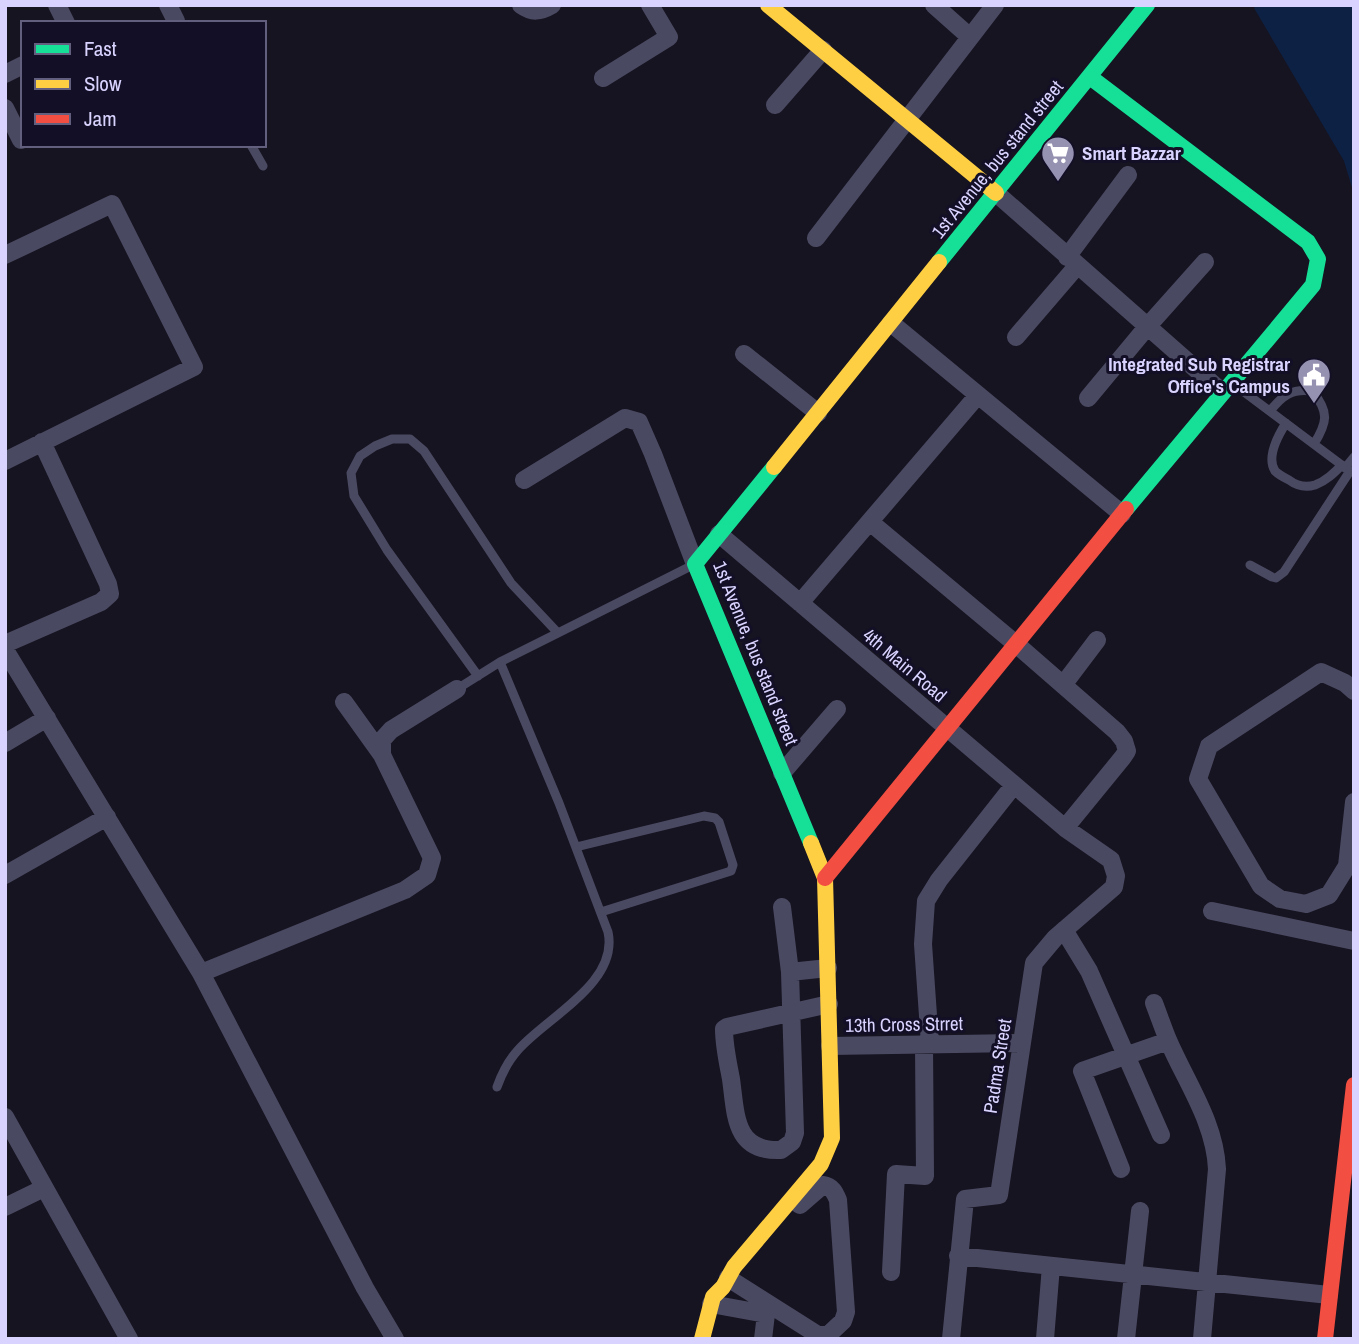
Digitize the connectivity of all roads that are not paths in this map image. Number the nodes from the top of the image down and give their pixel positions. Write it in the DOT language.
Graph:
graph roads {
  1 [pos="57,5"];
  2 [pos="521,5"];
  3 [pos="650,5"];
  4 [pos="768,5"];
  5 [pos="934,5"];
  6 [pos="995,5"];
  7 [pos="1147,5"];
  8 [pos="546,8"];
  9 [pos="65,21"];
  10 [pos="970,37"];
  11 [pos="823,50"];
  12 [pos="21,66"];
  13 [pos="5,74"];
  14 [pos="1090,77"];
  15 [pos="603,78"];
  16 [pos="775,105"];
  17 [pos="5,108"];
  18 [pos="906,119"];
  19 [pos="20,140"];
  20 [pos="251,147"];
  21 [pos="263,166"];
  22 [pos="1128,175"];
  23 [pos="996,193"];
  24 [pos="816,238"];
  25 [pos="5,255"];
  26 [pos="1072,261"];
  27 [pos="1205,262"];
  28 [pos="891,323"];
  29 [pos="1147,327"];
  30 [pos="1016,337"];
  31 [pos="744,354"];
  32 [pos="1226,387"];
  33 [pos="978,395"];
  34 [pos="1088,398"];
  35 [pos="1270,411"];
  36 [pos="818,413"];
  37 [pos="1286,424"];
  38 [pos="42,442"];
  39 [pos="1314,444"];
  40 [pos="1354,457"];
  41 [pos="5,461"];
  42 [pos="1347,469"];
  43 [pos="524,480"];
  44 [pos="1122,514"];
  45 [pos="870,522"];
  46 [pos="719,534"];
  47 [pos="695,564"];
  48 [pos="1250,565"];
  49 [pos="800,603"];
  50 [pos="558,633"];
  51 [pos="1097,640"];
  52 [pos="1016,644"];
  53 [pos="5,647"];
  54 [pos="500,662"];
  55 [pos="478,676"];
  56 [pos="1063,685"];
  57 [pos="457,689"];
  58 [pos="1354,691"];
  59 [pos="344,702"];
  60 [pos="836,709"];
  61 [pos="47,718"];
  62 [pos="947,728"];
  63 [pos="5,743"];
  64 [pos="382,755"];
  65 [pos="782,773"];
  66 [pos="1014,785"];
  67 [pos="1354,802"];
  68 [pos="107,817"];
  69 [pos="1065,828"];
  70 [pos="576,847"];
  71 [pos="1350,867"];
  72 [pos="5,875"];
  73 [pos="825,878"];
  74 [pos="782,907"];
  75 [pos="1212,911"];
  76 [pos="601,912"];
  77 [pos="1064,930"];
  78 [pos="1354,941"];
  79 [pos="828,968"];
  80 [pos="790,972"];
  81 [pos="201,973"];
  82 [pos="1154,1003"];
  83 [pos="829,1004"];
  84 [pos="793,1012"];
  85 [pos="1168,1041"];
  86 [pos="1021,1043"];
  87 [pos="927,1044"];
  88 [pos="830,1046"];
  89 [pos="1126,1055"];
  90 [pos="1354,1085"];
  91 [pos="497,1087"];
  92 [pos="1353,1093"];
  93 [pos="5,1117"];
  94 [pos="1161,1135"];
  95 [pos="1121,1169"];
  96 [pos="44,1188"];
  97 [pos="796,1202"];
  98 [pos="5,1207"];
  99 [pos="1140,1211"];
  100 [pos="958,1256"];
  101 [pos="1051,1266"];
  102 [pos="891,1272"];
  103 [pos="1132,1275"];
  104 [pos="734,1282"];
  105 [pos="1207,1283"];
  106 [pos="1329,1295"];
  107 [pos="714,1305"];
  108 [pos="129,1339"];
  109 [pos="395,1339"];
  110 [pos="702,1339"];
  111 [pos="712,1339"];
  112 [pos="763,1339"];
  113 [pos="951,1339"];
  114 [pos="1045,1339"];
  115 [pos="1126,1339"];
  116 [pos="1202,1339"];
  117 [pos="1325,1339"];
  1 -- 9 [label="street"];
  2 -- 8 [label="street"];
  3 -- 15 [label="street"];
  4 -- 11 [label="street"];
  5 -- 10 [label="street"];
  6 -- 10 [label="street"];
  7 -- 14 [label="street, 1st Avenue, bus stand street"];
  10 -- 18 [label="street"];
  11 -- 16 [label="street"];
  11 -- 18 [label="street"];
  12 -- 13 [label="street"];
  14 -- 23 [label="street, 1st Avenue, bus stand street"];
  14 -- 32 [label="street"];
  17 -- 19 [label="street"];
  18 -- 23 [label="street"];
  18 -- 24 [label="street"];
  20 -- 21 [label="lane"];
  22 -- 26 [label="street"];
  23 -- 26 [label="street"];
  23 -- 28 [label="street, 1st Avenue, bus stand street"];
  25 -- 38 [label="street"];
  26 -- 29 [label="street"];
  26 -- 30 [label="street"];
  27 -- 29 [label="street"];
  28 -- 33 [label="street"];
  28 -- 36 [label="street, 1st Avenue, bus stand street"];
  29 -- 32 [label="street"];
  29 -- 34 [label="street"];
  31 -- 36 [label="street"];
  32 -- 35 [label="lane"];
  32 -- 44 [label="street"];
  33 -- 44 [label="street"];
  33 -- 45 [label="street"];
  35 -- 37 [label="lane"];
  35 -- 39 [label="lane"];
  36 -- 46 [label="street, 1st Avenue, bus stand street"];
  37 -- 39 [label="lane"];
  37 -- 42 [label="lane"];
  38 -- 41 [label="street"];
  38 -- 53 [label="street"];
  39 -- 42 [label="lane"];
  40 -- 42 [label="lane"];
  42 -- 48 [label="lane"];
  43 -- 47 [label="street"];
  44 -- 52 [label="street"];
  45 -- 49 [label="street"];
  45 -- 52 [label="street"];
  46 -- 47 [label="street, 1st Avenue, bus stand street"];
  46 -- 49 [label="street, 4th Main Road"];
  47 -- 50 [label="lane"];
  47 -- 65 [label="street, 1st Avenue, bus stand street"];
  49 -- 62 [label="street, 4th Main Road"];
  50 -- 54 [label="lane"];
  50 -- 55 [label="lane"];
  51 -- 56 [label="street"];
  52 -- 56 [label="street"];
  52 -- 62 [label="street"];
  53 -- 61 [label="street"];
  54 -- 55 [label="lane"];
  54 -- 70 [label="lane"];
  55 -- 57 [label="lane"];
  56 -- 69 [label="street"];
  57 -- 64 [label="street"];
  58 -- 71 [label="street"];
  59 -- 64 [label="street"];
  60 -- 65 [label="street"];
  61 -- 63 [label="street"];
  61 -- 68 [label="street"];
  62 -- 66 [label="street, 4th Main Road"];
  62 -- 73 [label="street"];
  64 -- 81 [label="street"];
  65 -- 73 [label="street, 1st Avenue, bus stand street"];
  66 -- 69 [label="street, 4th Main Road"];
  66 -- 87 [label="street"];
  67 -- 71 [label="street"];
  68 -- 72 [label="street"];
  68 -- 81 [label="street"];
  69 -- 77 [label="street, Padma Street"];
  70 -- 76 [label="lane"];
  70 -- 76 [label="lane"];
  73 -- 79 [label="street, 1st Avenue, bus stand street"];
  74 -- 80 [label="street"];
  75 -- 78 [label="street"];
  76 -- 91 [label="lane"];
  77 -- 86 [label="street, Padma Street"];
  77 -- 89 [label="street"];
  79 -- 80 [label="street"];
  79 -- 83 [label="street, 1st Avenue, bus stand street"];
  80 -- 84 [label="street"];
  81 -- 109 [label="street"];
  82 -- 85 [label="street"];
  83 -- 84 [label="street"];
  83 -- 88 [label="street, 1st Avenue, bus stand street"];
  84 -- 84 [label="street"];
  85 -- 89 [label="street"];
  85 -- 105 [label="street"];
  86 -- 87 [label="street, 13th Cross Strret"];
  86 -- 100 [label="street, Padma Street"];
  87 -- 88 [label="street, 13th Cross Strret"];
  87 -- 102 [label="street"];
  88 -- 97 [label="street, 1st Avenue, bus stand street"];
  89 -- 94 [label="street"];
  89 -- 95 [label="street"];
  90 -- 92 [label="street"];
  92 -- 106 [label="street"];
  93 -- 96 [label="street"];
  96 -- 98 [label="street"];
  96 -- 108 [label="street"];
  97 -- 104 [label="street"];
  97 -- 104 [label="street"];
  99 -- 103 [label="street"];
  100 -- 101 [label="street"];
  100 -- 113 [label="street, Padma Street"];
  101 -- 103 [label="street"];
  101 -- 114 [label="street"];
  103 -- 105 [label="street"];
  103 -- 115 [label="street"];
  104 -- 107 [label="street"];
  105 -- 106 [label="street"];
  105 -- 116 [label="street"];
  106 -- 117 [label="street"];
  107 -- 110 [label="street"];
  107 -- 111 [label="street"];
  107 -- 112 [label="street"];
}
